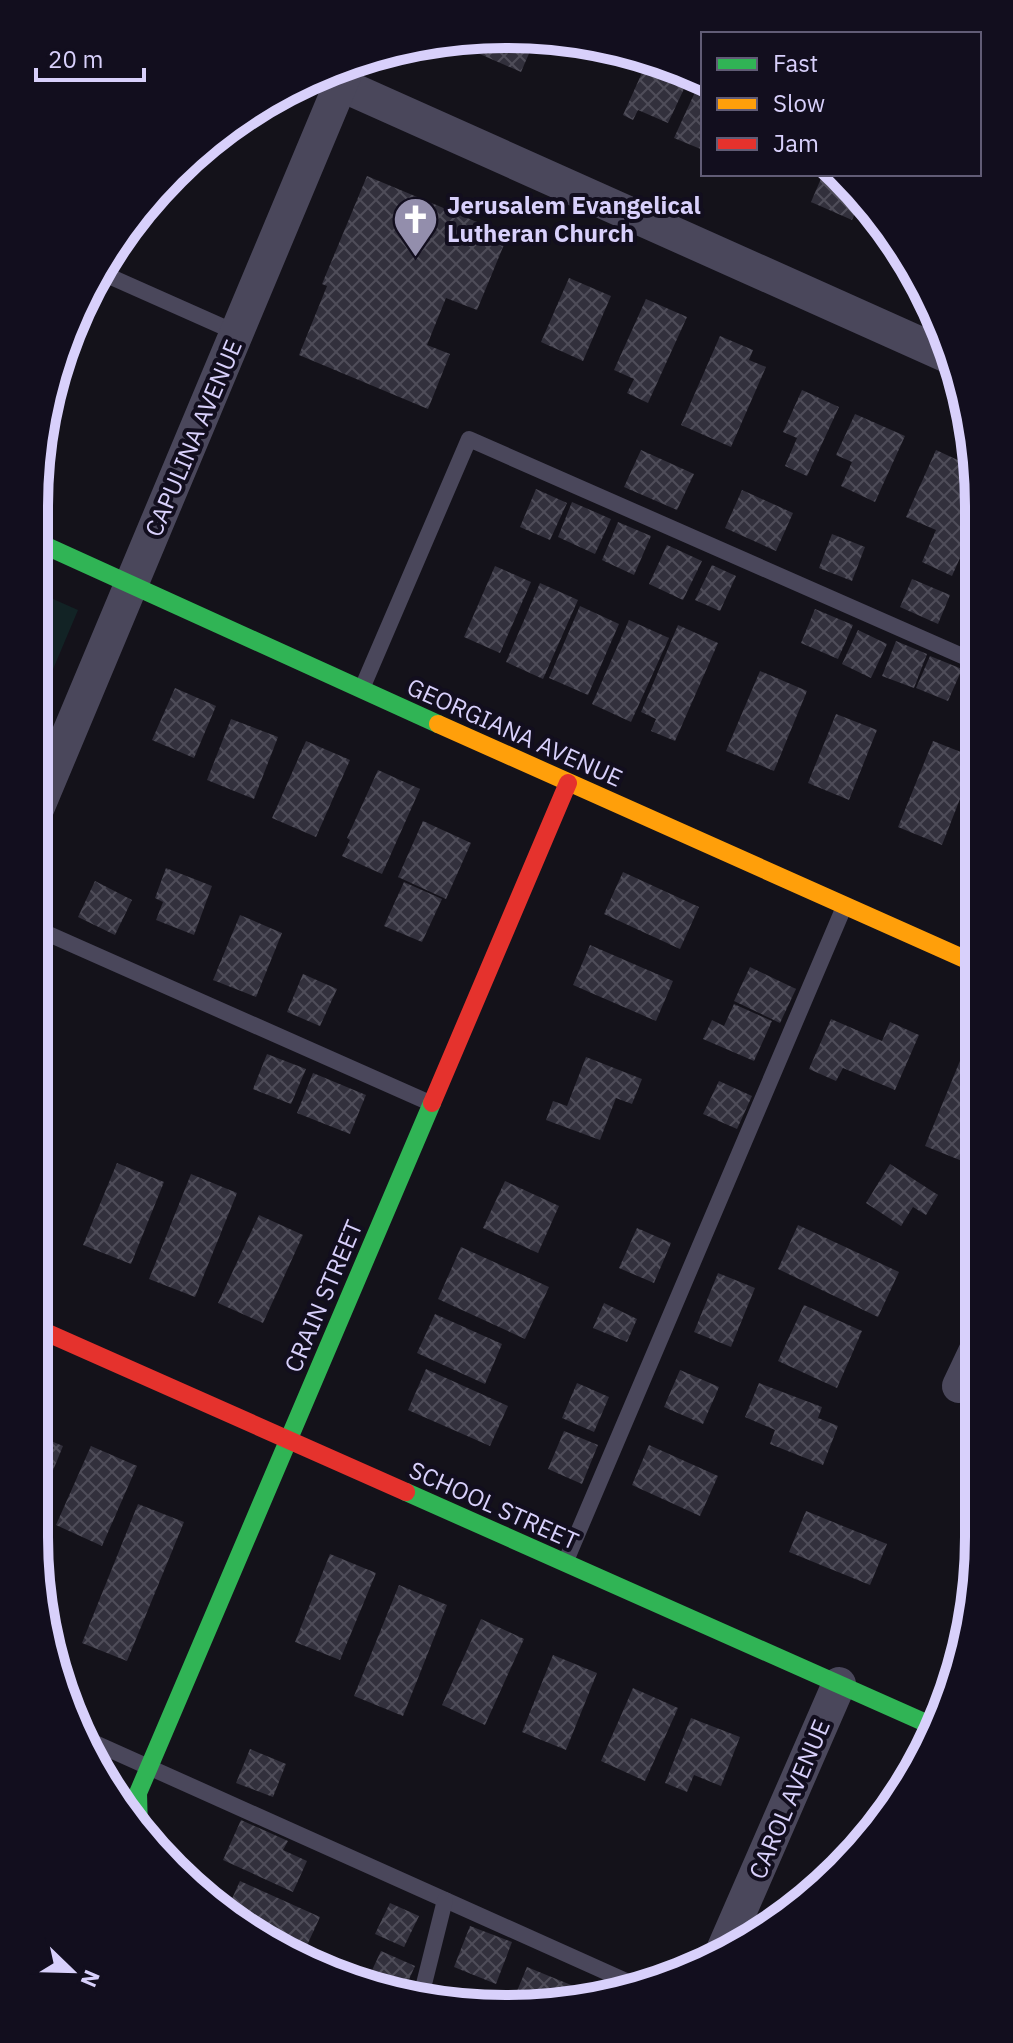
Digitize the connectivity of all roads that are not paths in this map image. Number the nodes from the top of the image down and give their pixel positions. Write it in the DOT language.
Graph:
graph roads {
  1 [pos="345,77"];
  2 [pos="335,81"];
  3 [pos="109,276"];
  4 [pos="237,333"];
  5 [pos="938,352"];
  6 [pos="48,547"];
  7 [pos="131,584"];
  8 [pos="965,657"];
  9 [pos="362,689"];
  10 [pos="48,783"];
  11 [pos="568,783"];
  12 [pos="845,905"];
  13 [pos="48,934"];
  14 [pos="965,959"];
  15 [pos="431,1104"];
  16 [pos="48,1333"];
  17 [pos="965,1373"];
  18 [pos="959,1386"];
  19 [pos="288,1440"];
  20 [pos="565,1563"];
  21 [pos="839,1684"];
  22 [pos="925,1723"];
  23 [pos="98,1744"];
  24 [pos="149,1767"];
  25 [pos="138,1810"];
  26 [pos="445,1900"];
  27 [pos="728,1938"];
  28 [pos="623,1980"];
  29 [pos="423,1987"];
  1 -- 5 [label="street"];
  2 -- 4 [label="street, CAPULINA AVENUE"];
  3 -- 4 [label="lane"];
  4 -- 7 [label="street, CAPULINA AVENUE"];
  6 -- 7 [label="street, GEORGIANA AVENUE"];
  7 -- 9 [label="street, GEORGIANA AVENUE"];
  7 -- 10 [label="street, CAPULINA AVENUE"];
  8 -- 9 [label="lane"];
  9 -- 11 [label="street, GEORGIANA AVENUE"];
  11 -- 12 [label="street, GEORGIANA AVENUE"];
  11 -- 15 [label="street, CRAIN STREET"];
  12 -- 14 [label="street, GEORGIANA AVENUE"];
  12 -- 20 [label="lane"];
  13 -- 15 [label="lane"];
  15 -- 19 [label="street, CRAIN STREET"];
  16 -- 19 [label="street, SCHOOL STREET"];
  17 -- 18 [label="street"];
  19 -- 20 [label="street, SCHOOL STREET"];
  19 -- 24 [label="street, CRAIN STREET"];
  20 -- 21 [label="street, SCHOOL STREET"];
  21 -- 22 [label="street, SCHOOL STREET"];
  21 -- 27 [label="street, CAROL AVENUE"];
  23 -- 24 [label="lane"];
  24 -- 25 [label="street, CRAIN STREET"];
  24 -- 26 [label="lane"];
  26 -- 28 [label="lane"];
  26 -- 29 [label="lane"];
}
